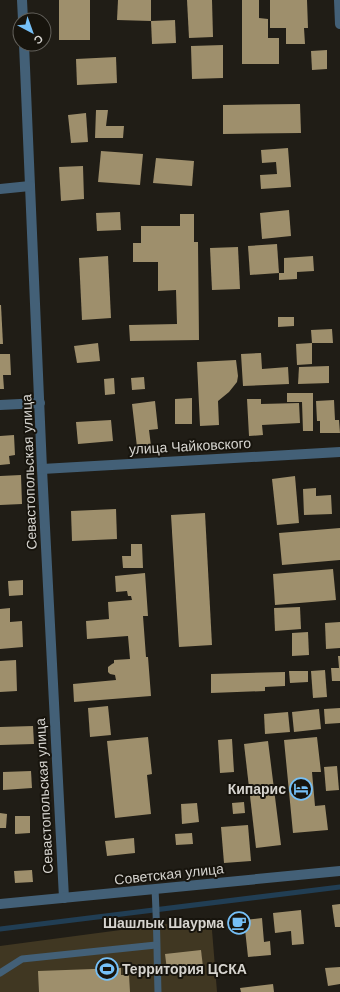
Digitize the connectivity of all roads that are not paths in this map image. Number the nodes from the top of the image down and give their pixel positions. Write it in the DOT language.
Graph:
graph roads {
  1 [pos="22,0"];
  2 [pos="339,0"];
  3 [pos="23,12"];
  4 [pos="340,24"];
  5 [pos="24,52"];
  6 [pos="30,186"];
  7 [pos="0,189"];
  8 [pos="40,403"];
  9 [pos="0,405"];
  10 [pos="340,452"];
  11 [pos="42,469"];
  12 [pos="340,871"];
  13 [pos="155,889"];
  14 [pos="64,898"];
  15 [pos="0,904"];
  16 [pos="156,945"];
  17 [pos="0,973"];
  18 [pos="158,992"];
  1 -- 3 [label="street"];
  2 -- 4 [label="street"];
  5 -- 6 [label="street, Севастопольская улица"];
  6 -- 7 [label="street"];
  6 -- 8 [label="street, Севастопольская улица"];
  8 -- 9 [label="street"];
  8 -- 11 [label="street, Севастопольская улица"];
  10 -- 11 [label="street, улица Чайковского"];
  11 -- 14 [label="street, Севастопольская улица"];
  12 -- 13 [label="street, Советская улица"];
  13 -- 14 [label="street, Советская улица"];
  13 -- 16 [label="lane"];
  14 -- 15 [label="street, Советская улица"];
  16 -- 17 [label="lane"];
  16 -- 18 [label="lane"];
}
